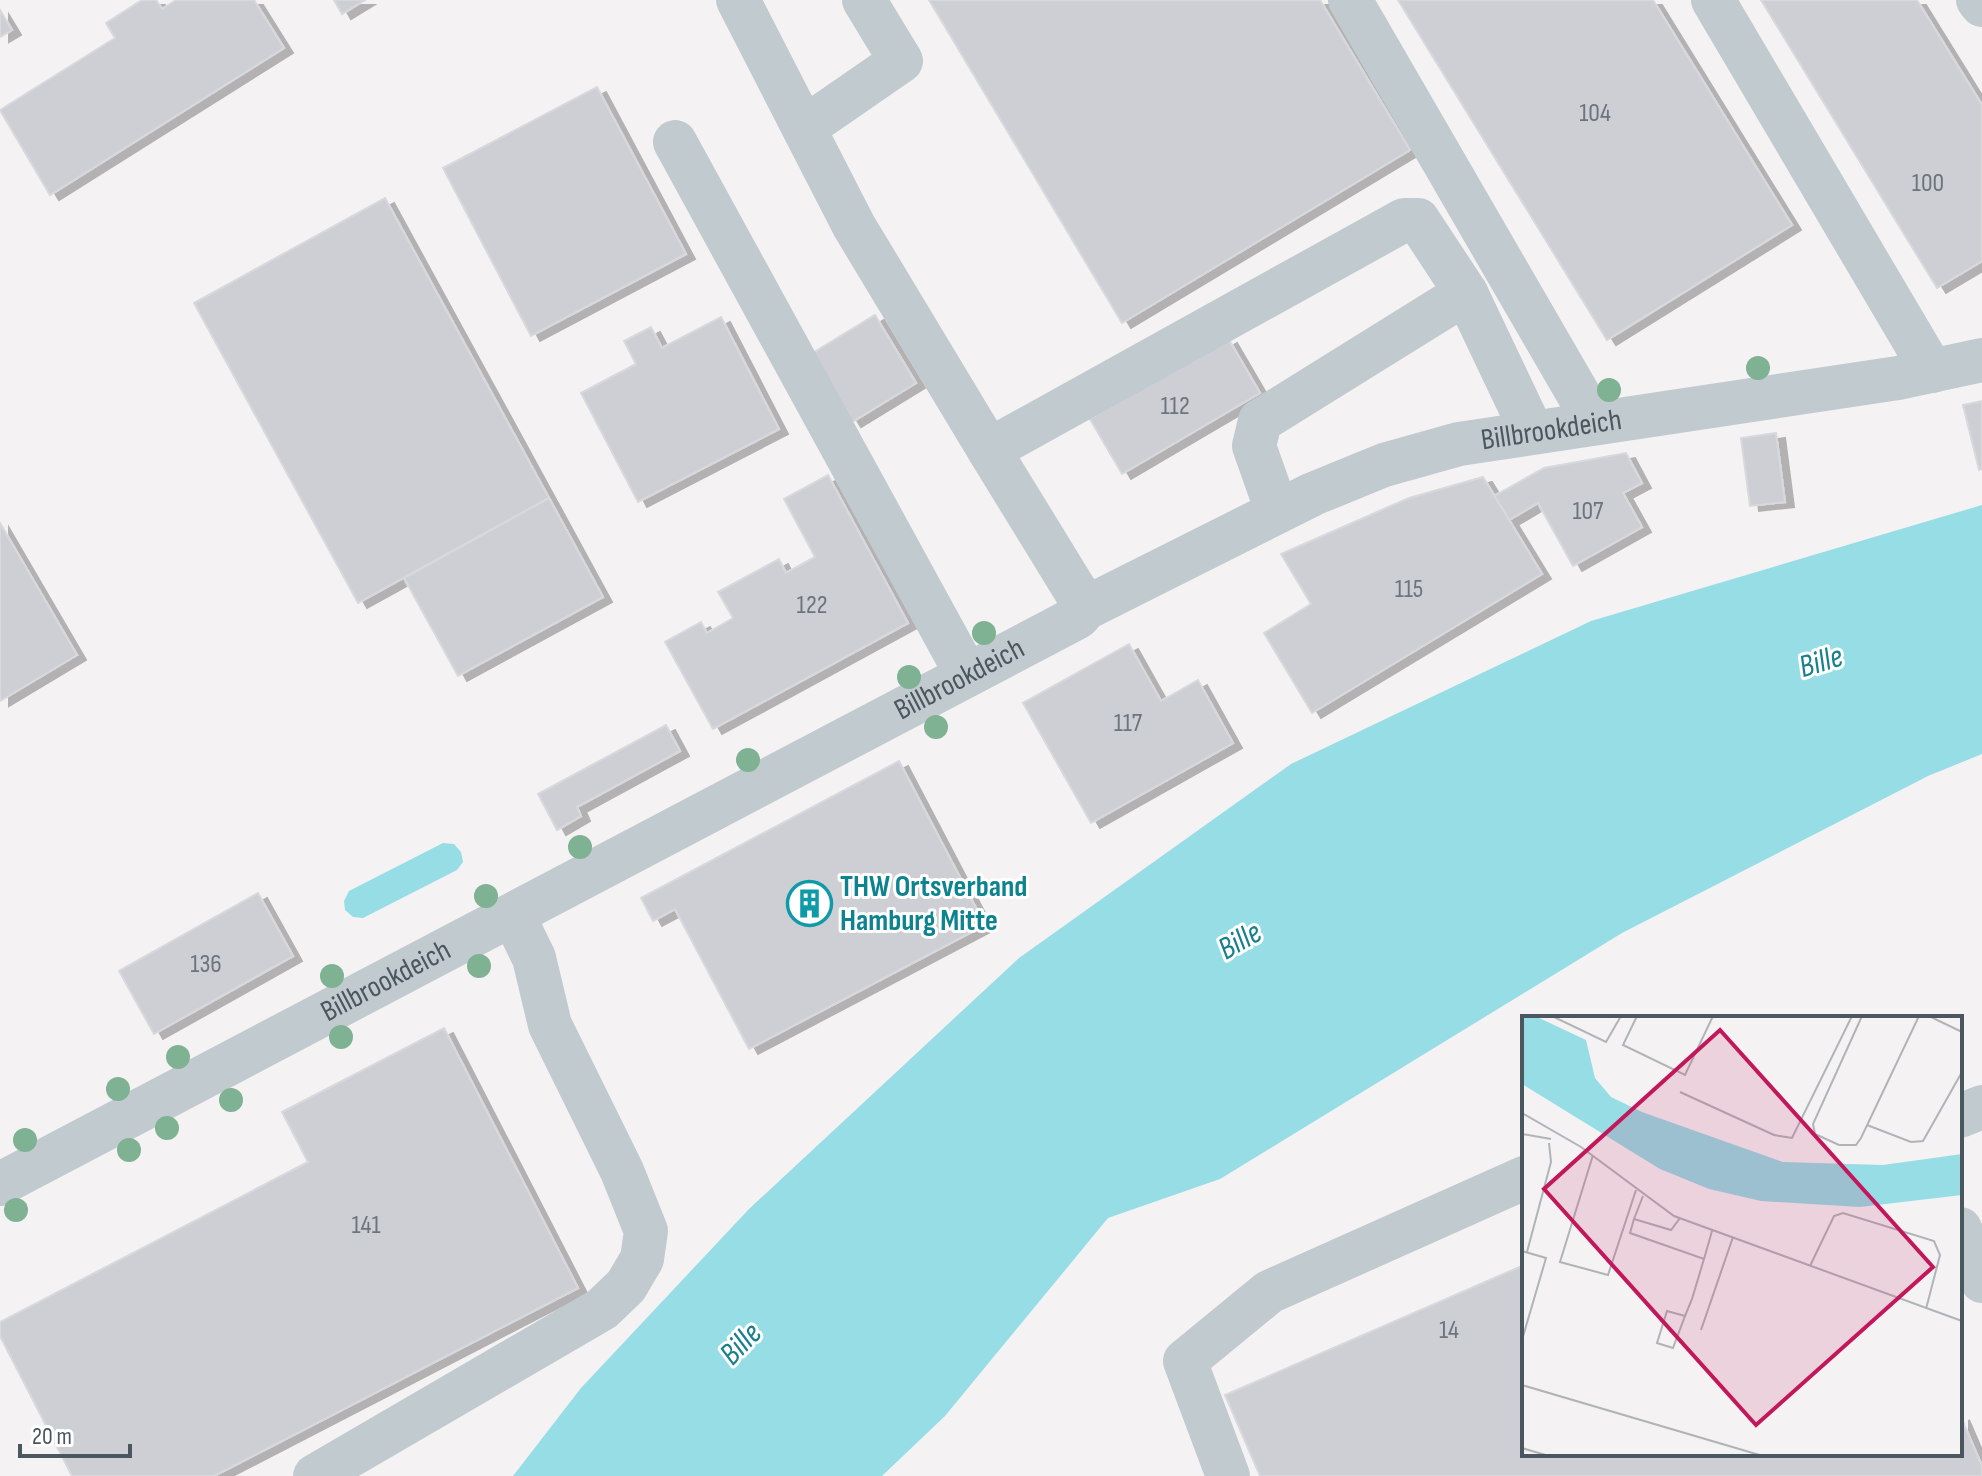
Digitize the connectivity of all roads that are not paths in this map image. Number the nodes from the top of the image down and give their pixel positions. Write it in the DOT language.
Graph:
graph roads {
  1 [pos="738,0"];
  2 [pos="864,0"];
  3 [pos="1350,0"];
  4 [pos="1713,0"];
  5 [pos="1978,0"];
  6 [pos="1982,5"];
  7 [pos="804,128"];
  8 [pos="675,142"];
  9 [pos="1466,293"];
  10 [pos="1982,360"];
  11 [pos="1932,371"];
  12 [pos="1595,423"];
  13 [pos="1532,432"];
  14 [pos="989,450"];
  15 [pos="1277,511"];
  16 [pos="1086,608"];
  17 [pos="967,675"];
  18 [pos="513,915"];
  19 [pos="1982,1107"];
  20 [pos="1962,1115"];
  21 [pos="1522,1179"];
  22 [pos="0,1184"];
  23 [pos="1962,1234"];
  24 [pos="1982,1281"];
  25 [pos="315,1476"];
  26 [pos="1228,1476"];
  1 -- 7 [label="street"];
  2 -- 7 [label="street"];
  3 -- 12 [label="street"];
  4 -- 11 [label="street"];
  5 -- 6 [label="street"];
  7 -- 14 [label="street"];
  8 -- 17 [label="street"];
  9 -- 13 [label="street"];
  9 -- 14 [label="street"];
  9 -- 15 [label="street"];
  10 -- 11 [label="street, Billbrookdeich"];
  11 -- 12 [label="street, Billbrookdeich"];
  12 -- 13 [label="street, Billbrookdeich"];
  13 -- 15 [label="street, Billbrookdeich"];
  14 -- 16 [label="street"];
  15 -- 16 [label="street, Billbrookdeich"];
  16 -- 17 [label="street, Billbrookdeich"];
  17 -- 18 [label="street, Billbrookdeich"];
  18 -- 22 [label="street, Billbrookdeich"];
  18 -- 25 [label="street"];
  19 -- 20 [label="street"];
  21 -- 26 [label="street"];
  23 -- 24 [label="street"];
}
